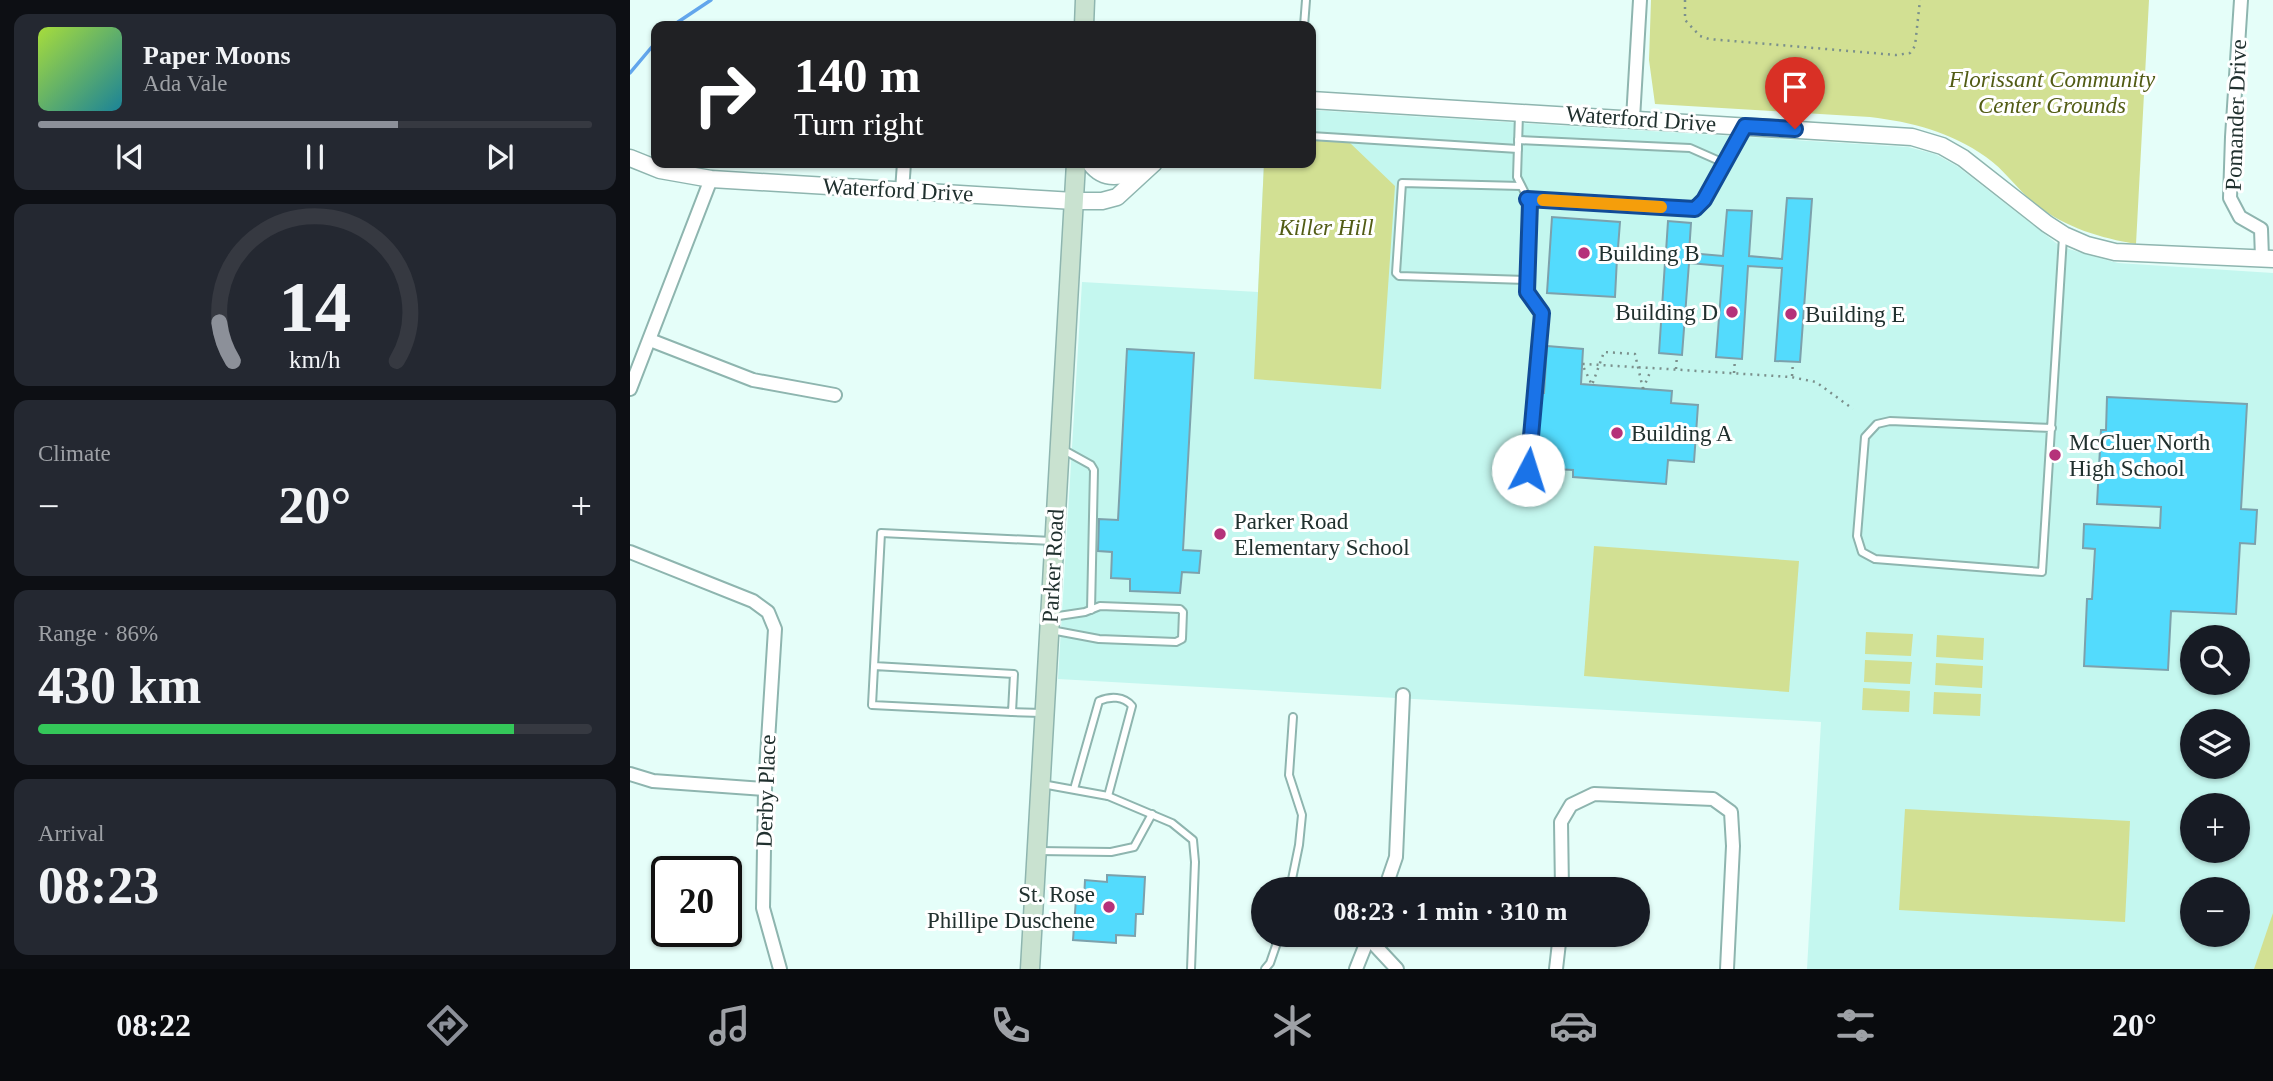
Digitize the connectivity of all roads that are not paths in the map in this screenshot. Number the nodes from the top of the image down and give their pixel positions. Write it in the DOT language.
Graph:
graph roads {
  1 [pos="1085,0"];
  2 [pos="1306,0"];
  3 [pos="1640,0"];
  4 [pos="2241,0"];
  5 [pos="1084,21"];
  6 [pos="1304,21"];
  7 [pos="1316,100"];
  8 [pos="1519,112"];
  9 [pos="1633,119"];
  10 [pos="1745,126"];
  11 [pos="1316,136"];
  12 [pos="1518,140"];
  13 [pos="1518,149"];
  14 [pos="630,158"];
  15 [pos="1724,163"];
  16 [pos="651,166"];
  17 [pos="655,168"];
  18 [pos="904,168"];
  19 [pos="1076,168"];
  20 [pos="1095,168"];
  21 [pos="1143,168"];
  22 [pos="1149,168"];
  23 [pos="711,179"];
  24 [pos="1521,186"];
  25 [pos="902,191"];
  26 [pos="1527,199"];
  27 [pos="1074,201"];
  28 [pos="2267,226"];
  29 [pos="2064,235"];
  30 [pos="2268,258"];
  31 [pos="1527,280"];
  32 [pos="650,340"];
  33 [pos="630,390"];
  34 [pos="835,396"];
  35 [pos="2052,428"];
  36 [pos="1060,447"];
  37 [pos="1528,470"];
  38 [pos="1054,541"];
  39 [pos="630,552"];
  40 [pos="1091,610"];
  41 [pos="1049,624"];
  42 [pos="874,666"];
  43 [pos="1403,695"];
  44 [pos="1012,712"];
  45 [pos="1044,714"];
  46 [pos="1293,717"];
  47 [pos="630,774"];
  48 [pos="1040,784"];
  49 [pos="765,789"];
  50 [pos="1074,789"];
  51 [pos="1108,796"];
  52 [pos="1152,814"];
  53 [pos="1036,851"];
  54 [pos="1292,877"];
  55 [pos="1389,877"];
  56 [pos="1562,877"];
  57 [pos="1276,947"];
  58 [pos="1366,947"];
  59 [pos="1378,947"];
  60 [pos="1559,947"];
  61 [pos="780,969"];
  62 [pos="1030,969"];
  63 [pos="1191,969"];
  64 [pos="1265,969"];
  65 [pos="1356,969"];
  66 [pos="1396,969"];
  67 [pos="1556,969"];
  68 [pos="1727,969"];
  1 -- 5 [label="main road"];
  2 -- 6 [label="lane"];
  3 -- 9 [label="street"];
  4 -- 28 [label="street, Pomander Drive"];
  7 -- 8 [label="street, Waterford Drive"];
  8 -- 9 [label="street, Waterford Drive"];
  8 -- 12 [label="lane"];
  9 -- 10 [label="street, Waterford Drive"];
  10 -- 15 [label="lane"];
  10 -- 29 [label="street, Waterford Drive"];
  11 -- 13 [label="lane"];
  12 -- 13 [label="lane"];
  12 -- 15 [label="lane"];
  13 -- 24 [label="lane"];
  14 -- 16 [label="street, Waterford Drive"];
  15 -- 26 [label="lane"];
  17 -- 23 [label="street, Waterford Drive"];
  18 -- 25 [label="street"];
  19 -- 27 [label="main road, Parker Road"];
  20 -- 21 [label="street"];
  22 -- 27 [label="street, Waterford Drive"];
  23 -- 25 [label="street, Waterford Drive"];
  23 -- 32 [label="street"];
  24 -- 26 [label="lane"];
  24 -- 31 [label="lane"];
  25 -- 27 [label="street, Waterford Drive"];
  26 -- 31 [label="lane"];
  27 -- 36 [label="main road, Parker Road"];
  28 -- 30 [label="street, Pomander Drive"];
  29 -- 30 [label="street, Waterford Drive"];
  29 -- 35 [label="lane"];
  31 -- 37 [label="lane"];
  32 -- 33 [label="street"];
  32 -- 34 [label="street"];
  35 -- 35 [label="lane"];
  36 -- 38 [label="main road, Parker Road"];
  36 -- 40 [label="lane"];
  38 -- 41 [label="main road, Parker Road"];
  38 -- 42 [label="lane"];
  39 -- 49 [label="street, Derby Place"];
  40 -- 41 [label="lane"];
  40 -- 41 [label="lane"];
  41 -- 45 [label="main road, Parker Road"];
  42 -- 44 [label="lane"];
  42 -- 44 [label="lane"];
  43 -- 55 [label="street"];
  44 -- 45 [label="lane"];
  45 -- 48 [label="main road, Parker Road"];
  46 -- 54 [label="lane"];
  47 -- 49 [label="street"];
  48 -- 50 [label="lane"];
  48 -- 53 [label="main road, Parker Road"];
  49 -- 61 [label="street, Derby Place"];
  50 -- 51 [label="lane"];
  50 -- 51 [label="lane"];
  51 -- 52 [label="lane"];
  52 -- 53 [label="lane"];
  52 -- 63 [label="lane"];
  53 -- 62 [label="main road, Parker Road"];
  56 -- 68 [label="street"];
  57 -- 64 [label="lane"];
  58 -- 65 [label="street"];
  59 -- 66 [label="street"];
  60 -- 67 [label="street"];
}
